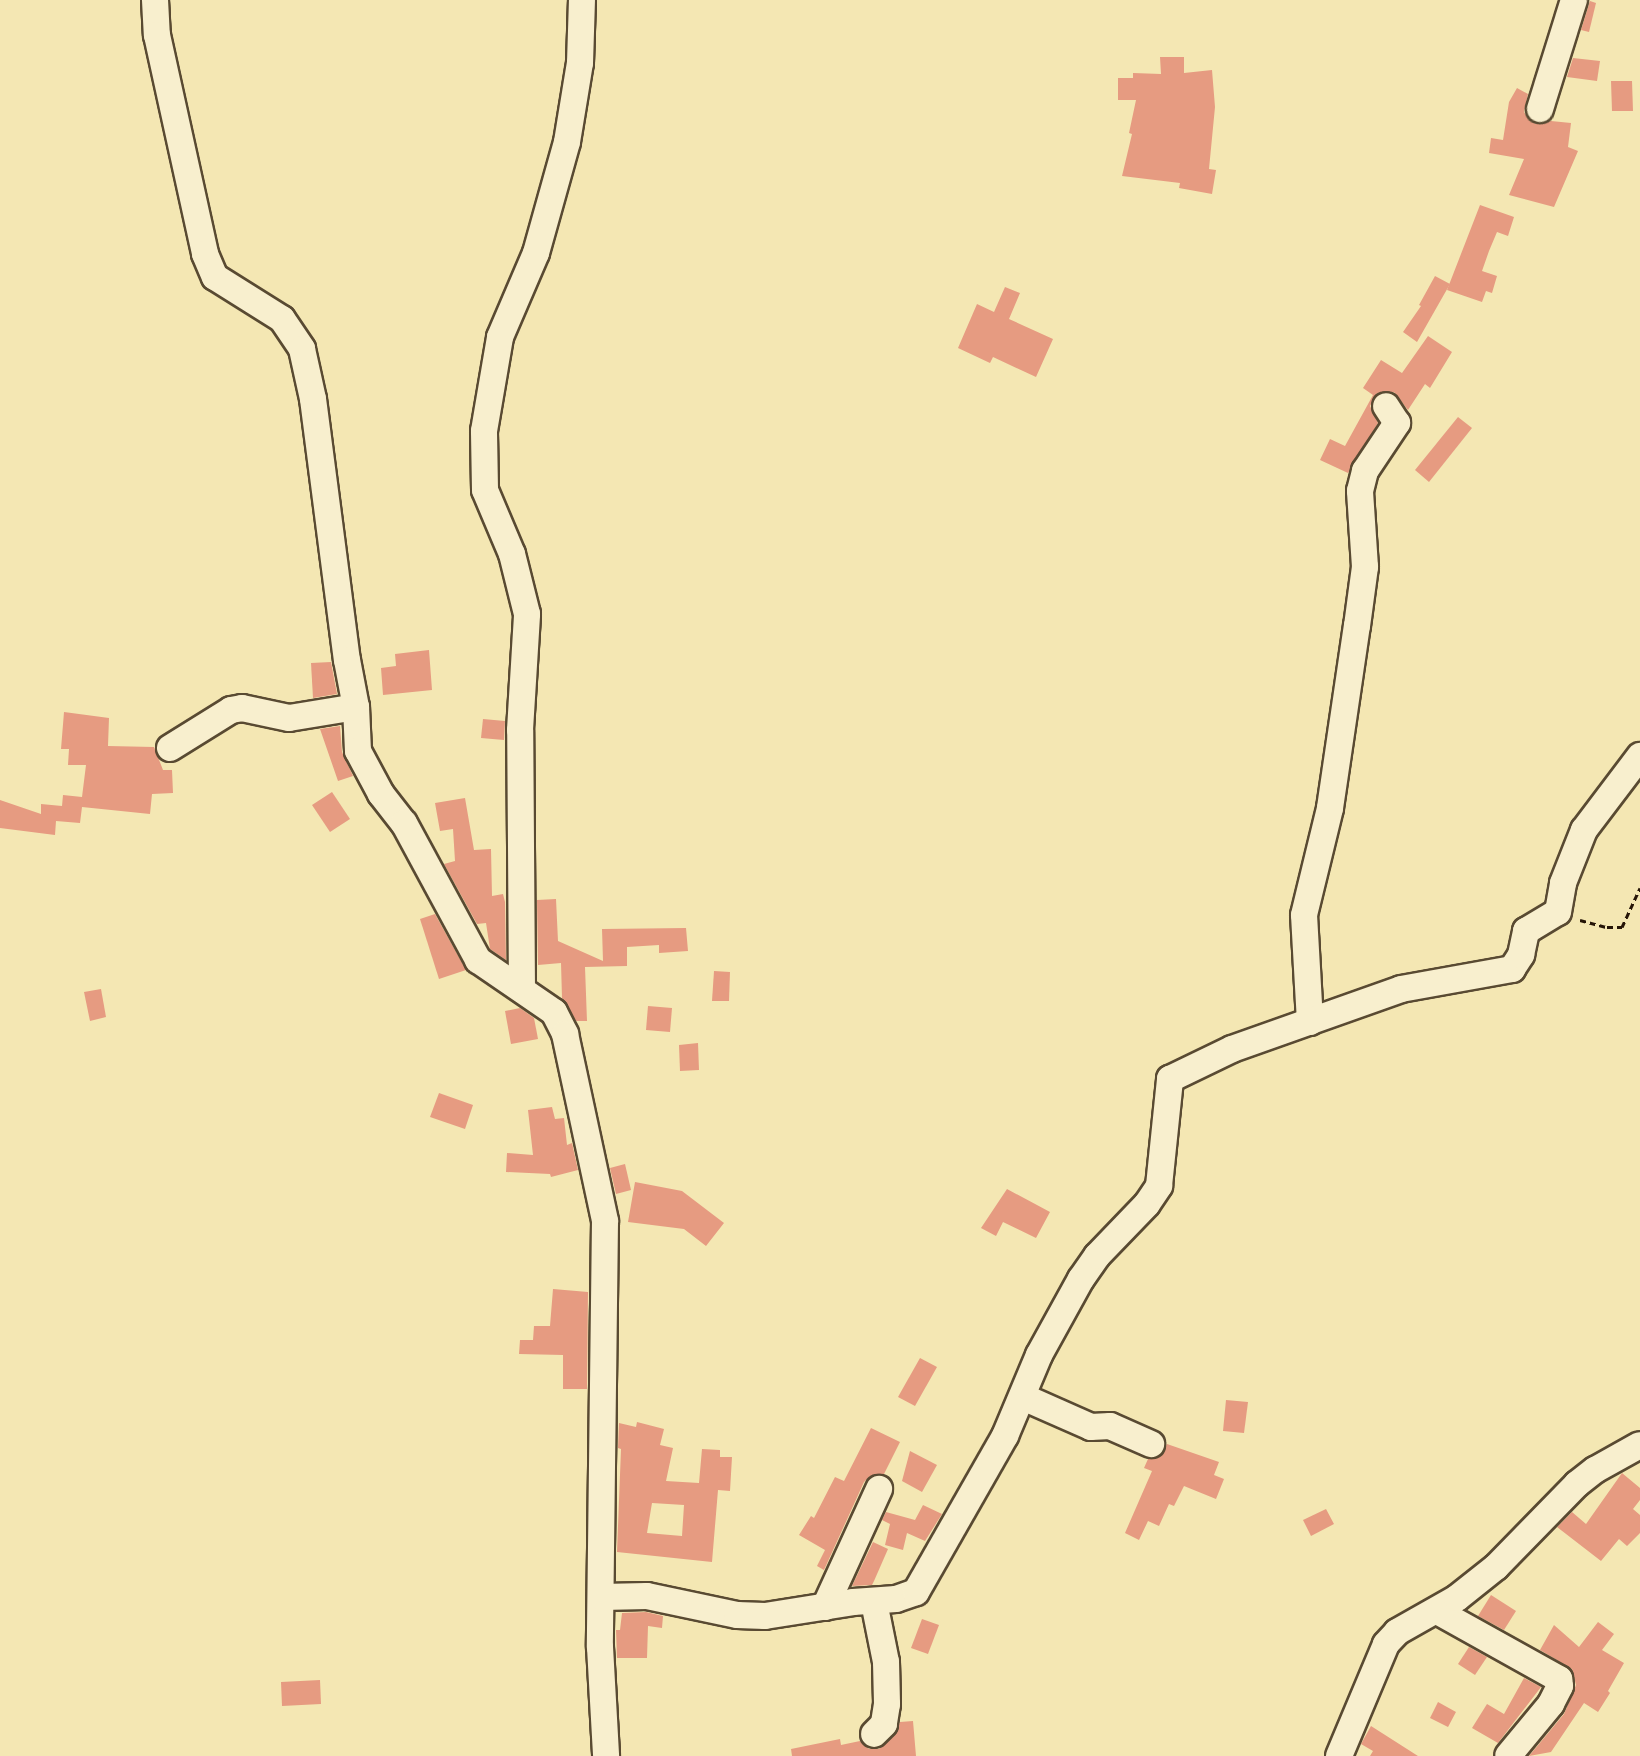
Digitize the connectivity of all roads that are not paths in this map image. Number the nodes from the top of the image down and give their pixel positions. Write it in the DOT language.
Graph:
graph roads {
  1 [pos="155,0"];
  2 [pos="582,0"];
  3 [pos="1574,0"];
  4 [pos="1540,109"];
  5 [pos="1386,406"];
  6 [pos="356,707"];
  7 [pos="170,748"];
  8 [pos="1640,756"];
  9 [pos="522,989"];
  10 [pos="1310,1022"];
  11 [pos="1023,1397"];
  12 [pos="1151,1444"];
  13 [pos="1640,1445"];
  14 [pos="879,1489"];
  15 [pos="602,1597"];
  16 [pos="874,1602"];
  17 [pos="825,1607"];
  18 [pos="1437,1611"];
  19 [pos="874,1734"];
  20 [pos="606,1756"];
  21 [pos="1339,1756"];
  22 [pos="1508,1756"];
  1 -- 6 [label="street"];
  2 -- 9 [label="street"];
  3 -- 4 [label="street"];
  5 -- 10 [label="street"];
  6 -- 7 [label="street"];
  6 -- 9 [label="street"];
  8 -- 10 [label="street"];
  9 -- 15 [label="street"];
  10 -- 11 [label="street"];
  11 -- 12 [label="street"];
  11 -- 16 [label="street"];
  13 -- 18 [label="street"];
  14 -- 17 [label="street"];
  15 -- 17 [label="street"];
  15 -- 20 [label="street"];
  16 -- 17 [label="street"];
  16 -- 19 [label="street"];
  18 -- 21 [label="street"];
  18 -- 22 [label="street"];
}
